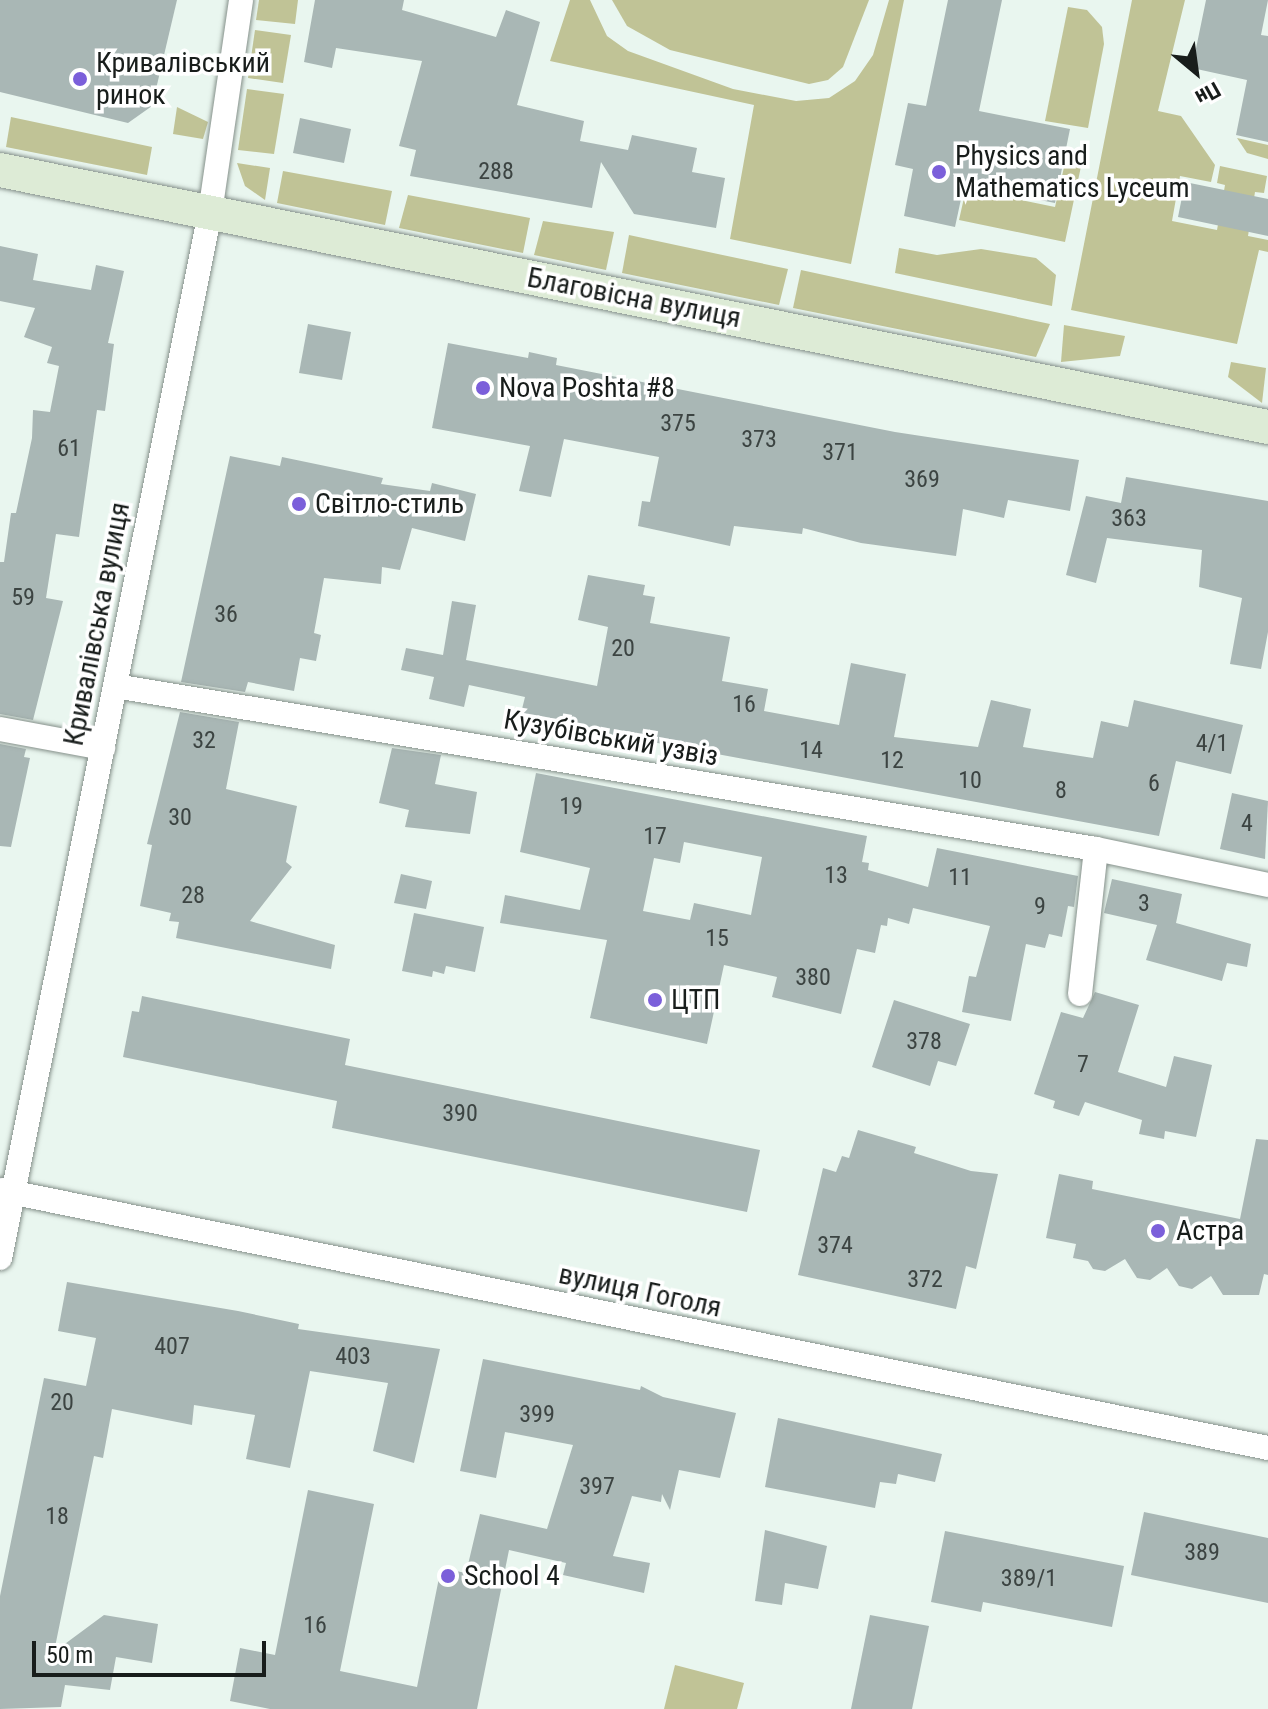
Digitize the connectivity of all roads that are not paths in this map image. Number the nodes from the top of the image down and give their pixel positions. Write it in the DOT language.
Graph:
graph roads {
  1 [pos="241,0"];
  2 [pos="0,170"];
  3 [pos="210,213"];
  4 [pos="1268,427"];
  5 [pos="115,686"];
  6 [pos="0,729"];
  7 [pos="103,748"];
  8 [pos="1096,849"];
  9 [pos="1268,885"];
  10 [pos="1080,994"];
  11 [pos="7,1191"];
  12 [pos="0,1258"];
  13 [pos="1268,1448"];
  1 -- 3 [label="street, Кривалівська вулиця"];
  2 -- 3 [label="main road, Благовісна вулиця"];
  3 -- 4 [label="main road, Благовісна вулиця"];
  3 -- 5 [label="street, Кривалівська вулиця"];
  5 -- 7 [label="street, Кривалівська вулиця"];
  5 -- 8 [label="street, Кузубівський узвіз"];
  6 -- 7 [label="street"];
  7 -- 11 [label="street, Кривалівська вулиця"];
  8 -- 9 [label="street, Кузубівський узвіз"];
  8 -- 10 [label="street"];
  11 -- 12 [label="street, Кривалівська вулиця"];
  11 -- 13 [label="street, вулиця Гоголя"];
}
